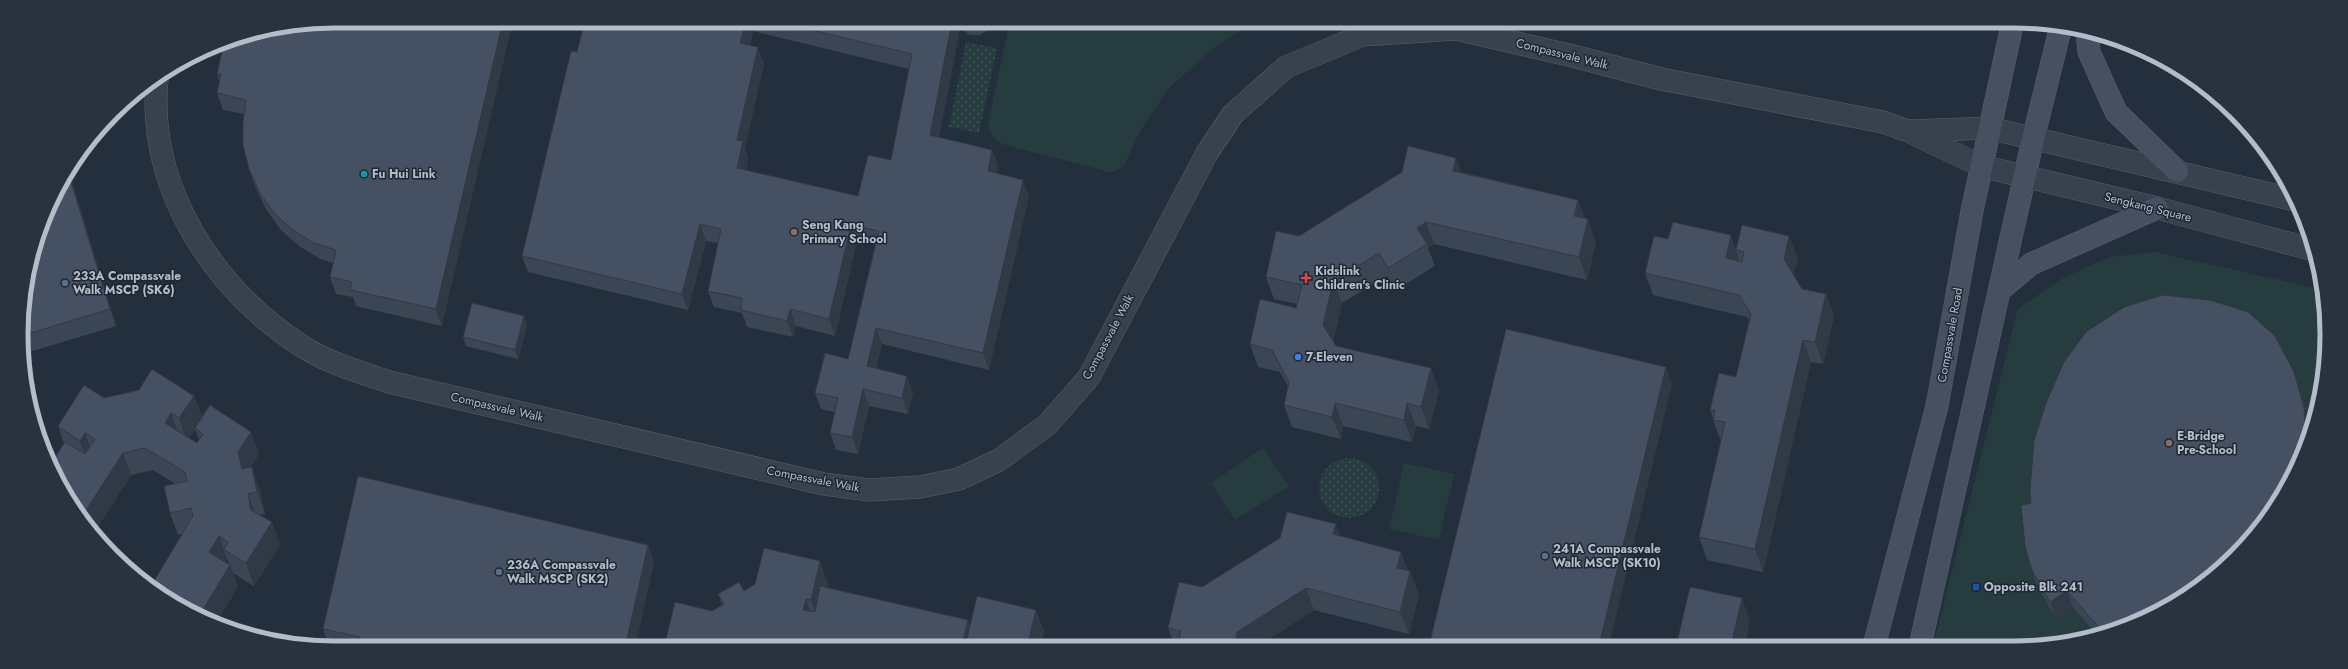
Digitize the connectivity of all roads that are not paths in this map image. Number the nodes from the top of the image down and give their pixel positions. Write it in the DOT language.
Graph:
graph roads {
  1 [pos="2011,28"];
  2 [pos="2059,32"];
  3 [pos="2088,37"];
  4 [pos="157,85"];
  5 [pos="1989,128"];
  6 [pos="1908,131"];
  7 [pos="2033,139"];
  8 [pos="1981,166"];
  9 [pos="2177,171"];
  10 [pos="2026,177"];
  11 [pos="2288,198"];
  12 [pos="2157,208"];
  13 [pos="2308,248"];
  14 [pos="2000,290"];
  15 [pos="1875,641"];
  16 [pos="1921,641"];
  1 -- 5 [label="street, Compassvale Road"];
  2 -- 7 [label="street"];
  3 -- 9 [label="street"];
  4 -- 6 [label="street, Compassvale Walk"];
  5 -- 6 [label="street, Compassvale Walk"];
  5 -- 7 [label="street"];
  5 -- 8 [label="street, Compassvale Road"];
  6 -- 8 [label="street, Compassvale Walk"];
  7 -- 9 [label="street"];
  7 -- 10 [label="street"];
  8 -- 10 [label="street, Sengkang Square"];
  8 -- 15 [label="street, Compassvale Road"];
  9 -- 11 [label="street"];
  10 -- 12 [label="street, Sengkang Square"];
  10 -- 14 [label="street"];
  12 -- 13 [label="street, Sengkang Square"];
  12 -- 14 [label="street"];
  14 -- 16 [label="street"];
}
